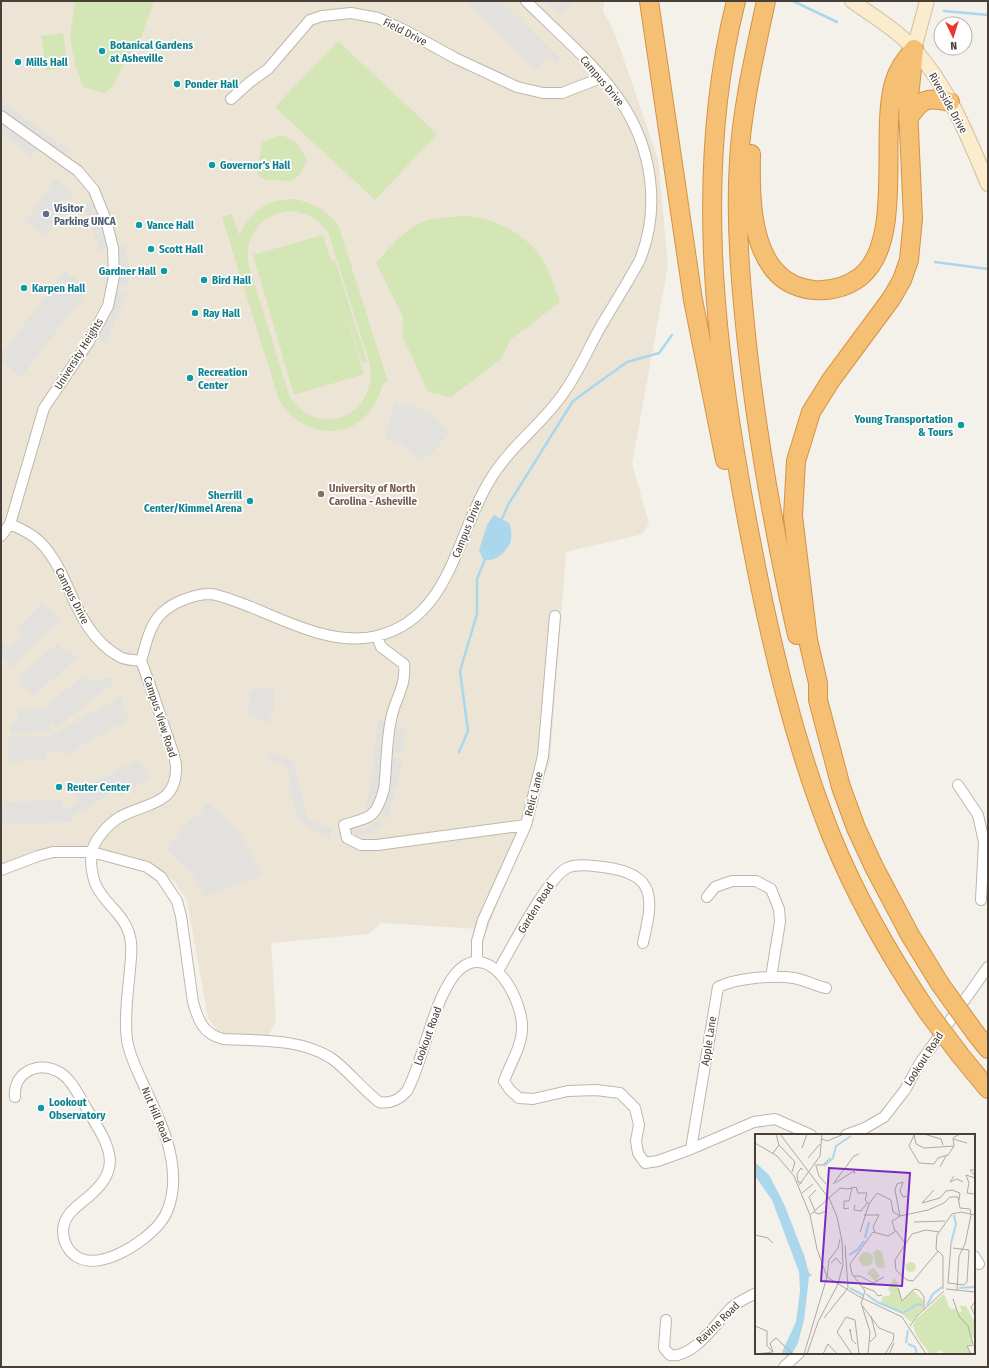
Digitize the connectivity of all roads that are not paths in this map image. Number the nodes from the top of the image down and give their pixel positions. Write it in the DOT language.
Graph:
graph roads {
  1 [pos="526,1"];
  2 [pos="649,1"];
  3 [pos="736,1"];
  4 [pos="766,1"];
  5 [pos="852,1"];
  6 [pos="927,1"];
  7 [pos="914,49"];
  8 [pos="601,78"];
  9 [pos="751,81"];
  10 [pos="231,100"];
  11 [pos="950,102"];
  12 [pos="1,116"];
  13 [pos="908,119"];
  14 [pos="988,184"];
  15 [pos="10,524"];
  16 [pos="1,536"];
  17 [pos="555,616"];
  18 [pos="377,636"];
  19 [pos="774,651"];
  20 [pos="141,661"];
  21 [pos="818,700"];
  22 [pos="958,785"];
  23 [pos="526,825"];
  24 [pos="986,841"];
  25 [pos="92,852"];
  26 [pos="1,870"];
  27 [pos="707,897"];
  28 [pos="981,900"];
  29 [pos="643,943"];
  30 [pos="477,961"];
  31 [pos="988,966"];
  32 [pos="498,971"];
  33 [pos="771,977"];
  34 [pos="826,988"];
  35 [pos="988,1049"];
  36 [pos="988,1089"];
  37 [pos="15,1096"];
  38 [pos="809,1134"];
  39 [pos="849,1134"];
  40 [pos="691,1149"];
  41 [pos="755,1294"];
  42 [pos="666,1320"];
  43 [pos="798,1354"];
  44 [pos="784,1367"];
  1 -- 8 [label="street, Campus Drive"];
  2 -- 19 [label="highway"];
  3 -- 19 [label="highway"];
  4 -- 9 [label="highway"];
  5 -- 7 [label="main road, Riverside Drive"];
  6 -- 7 [label="main road"];
  7 -- 9 [label="highway"];
  7 -- 11 [label="main road, Riverside Drive"];
  7 -- 13 [label="highway"];
  8 -- 10 [label="street, Field Drive"];
  8 -- 18 [label="street, Campus Drive"];
  9 -- 21 [label="highway"];
  11 -- 13 [label="highway"];
  11 -- 14 [label="main road, Riverside Drive"];
  12 -- 15 [label="street, University Heights"];
  13 -- 21 [label="highway"];
  15 -- 16 [label="street, University Heights"];
  15 -- 20 [label="street, Campus Drive"];
  17 -- 23 [label="street, Relic Lane"];
  18 -- 20 [label="street, Campus Drive"];
  18 -- 23 [label="street"];
  19 -- 36 [label="highway, bridge"];
  20 -- 25 [label="street, Campus View Road"];
  21 -- 35 [label="highway, bridge"];
  22 -- 24 [label="street"];
  23 -- 30 [label="street, Relic Lane"];
  24 -- 28 [label="street"];
  25 -- 26 [label="street, Lookout Road"];
  25 -- 30 [label="street, Lookout Road"];
  25 -- 37 [label="street, Nut Hill Road"];
  27 -- 33 [label="street"];
  29 -- 32 [label="street, Garden Road"];
  30 -- 32 [label="street"];
  31 -- 39 [label="street, Lookout Road"];
  32 -- 40 [label="street"];
  33 -- 34 [label="street"];
  33 -- 40 [label="street, Apple Lane"];
  38 -- 40 [label="street"];
  41 -- 42 [label="street, Ravine Road"];
  43 -- 44 [label="street"];
}
